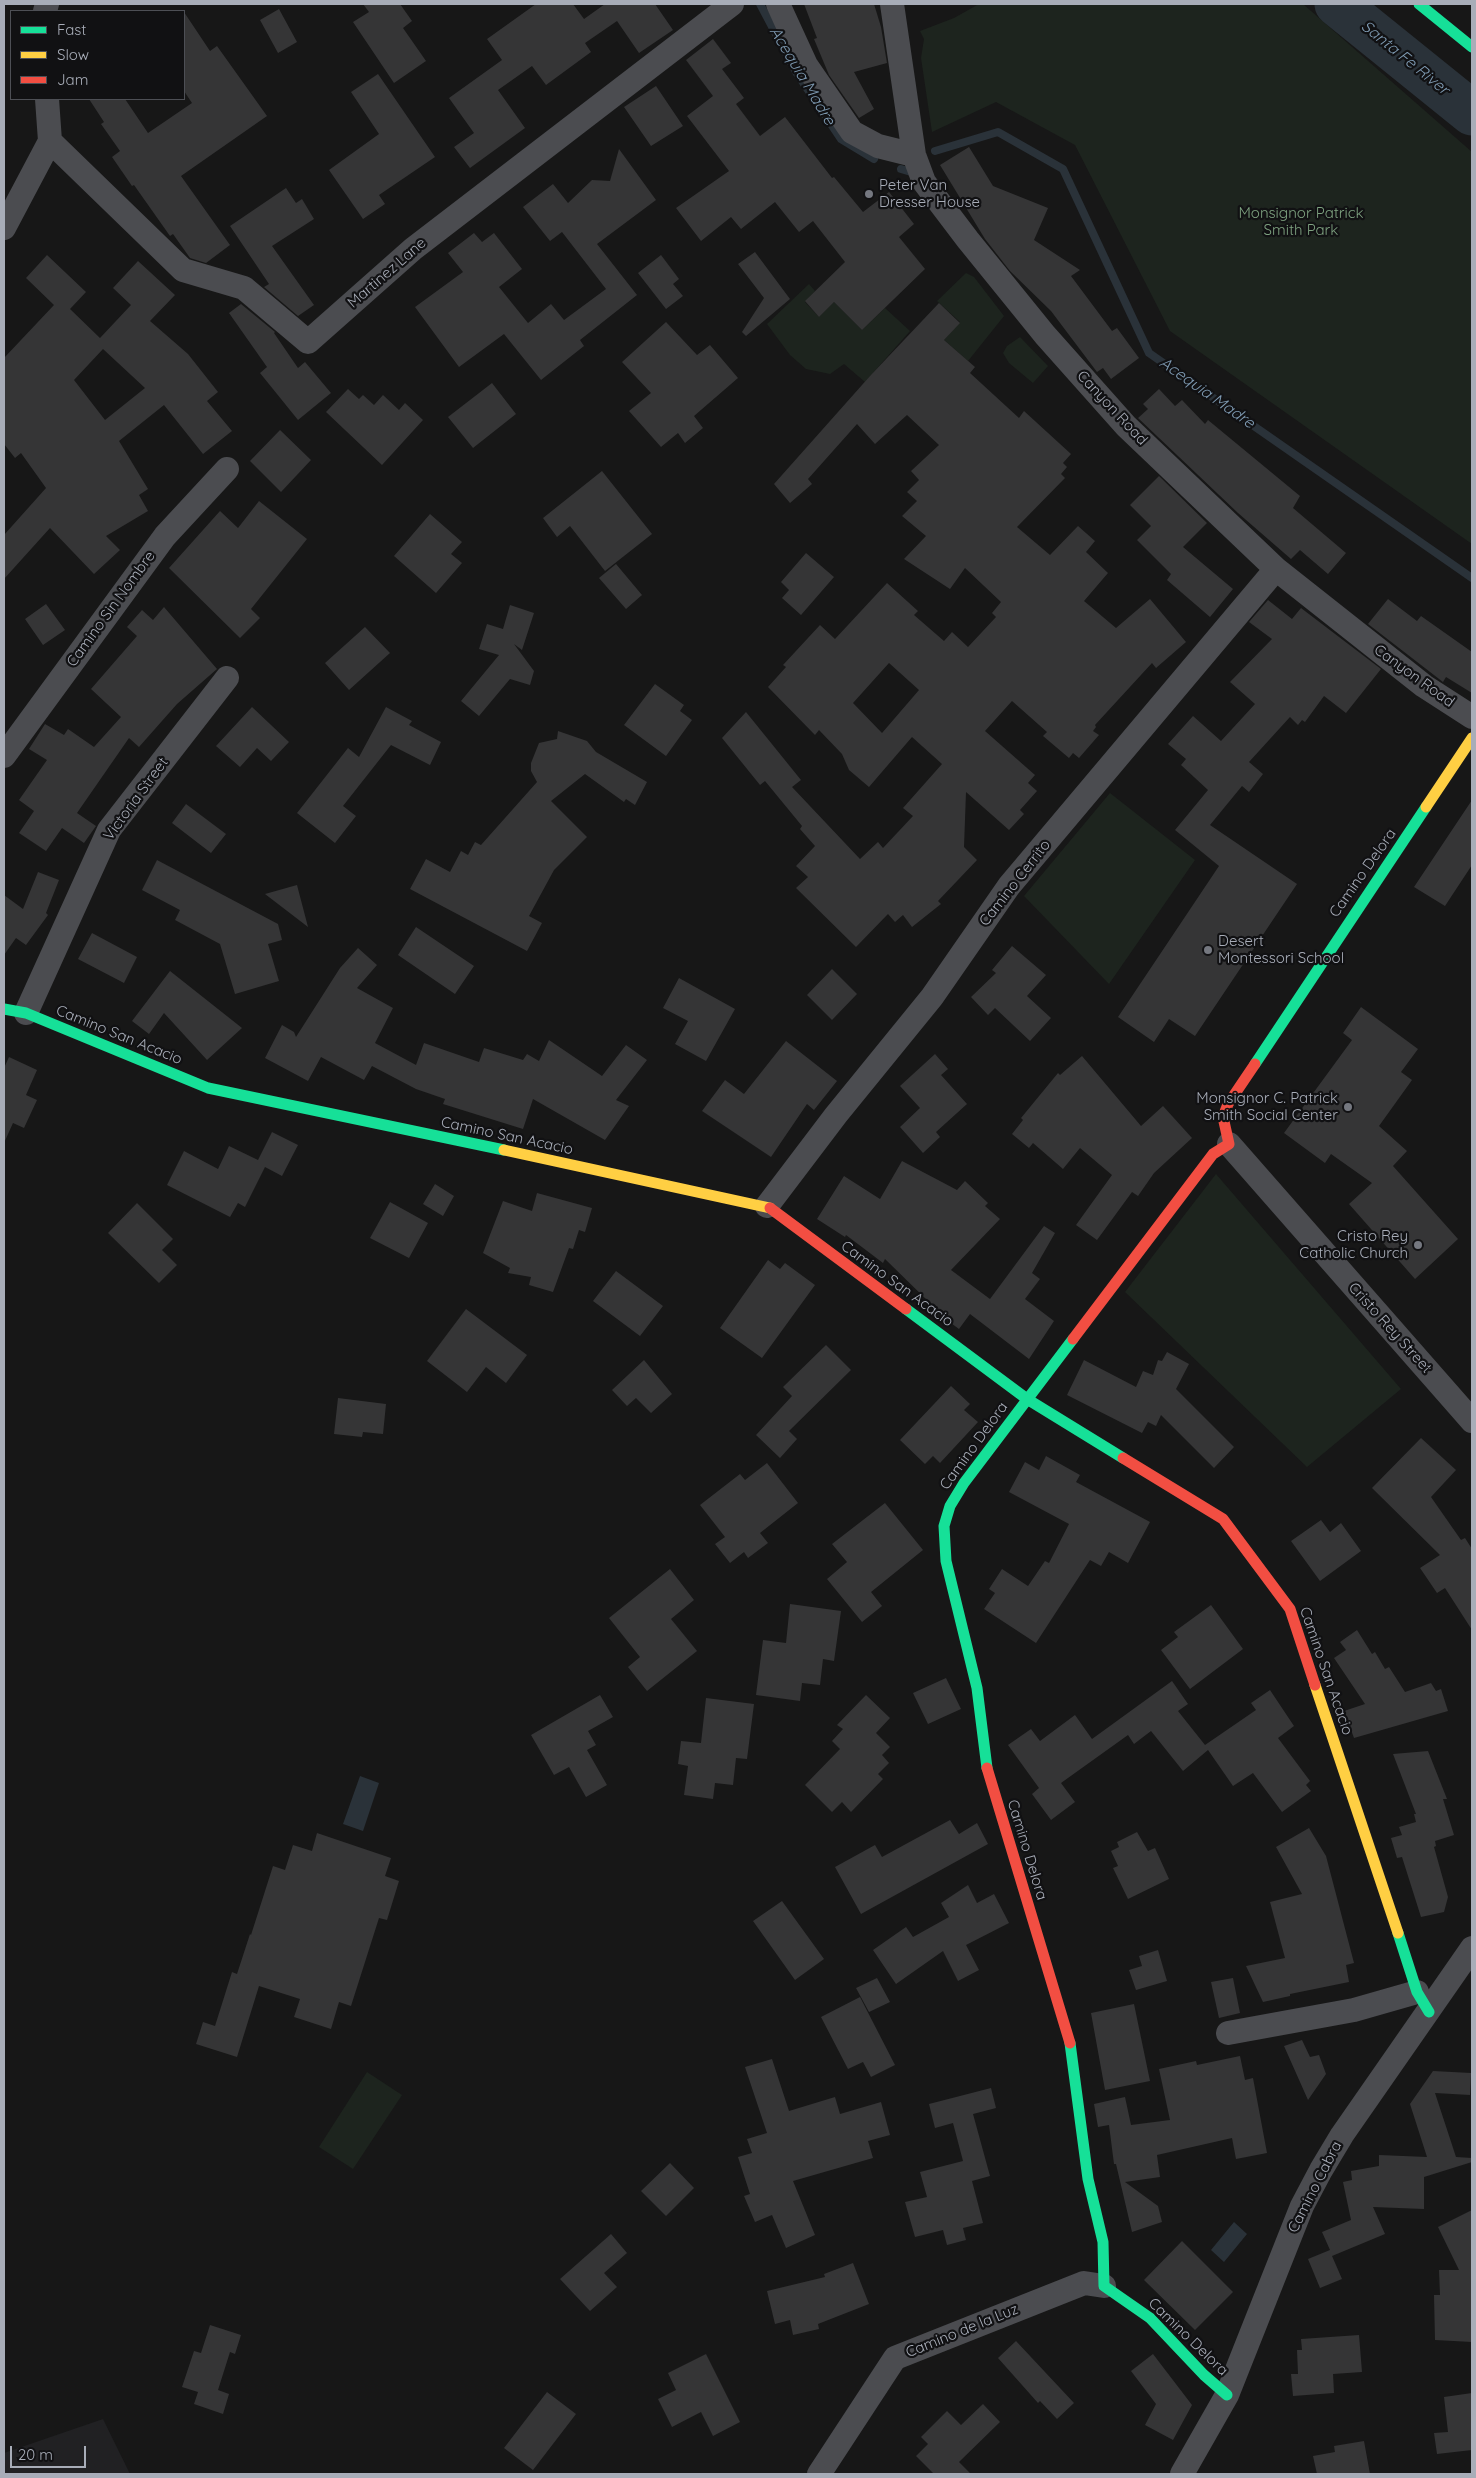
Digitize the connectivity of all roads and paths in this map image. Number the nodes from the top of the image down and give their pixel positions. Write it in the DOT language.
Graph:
graph roads {
  1 [pos="732,4"];
  2 [pos="778,4"];
  3 [pos="892,4"];
  4 [pos="1419,4"];
  5 [pos="1472,47"];
  6 [pos="47,100"];
  7 [pos="50,141"];
  8 [pos="914,155"];
  9 [pos="4,228"];
  10 [pos="227,469"];
  11 [pos="1276,570"];
  12 [pos="228,678"];
  13 [pos="1472,717"];
  14 [pos="1472,738"];
  15 [pos="4,756"];
  16 [pos="15,1011"];
  17 [pos="1229,1144"];
  18 [pos="767,1206"];
  19 [pos="1027,1399"];
  20 [pos="1472,1421"];
  21 [pos="1472,1948"];
  22 [pos="1417,1992"];
  23 [pos="1428,2012"];
  24 [pos="1228,2033"];
  25 [pos="1104,2286"];
  26 [pos="1227,2395"];
  27 [pos="819,2474"];
  28 [pos="1182,2474"];
  1 -- 7 [label="street, Martinez Lane"];
  2 -- 8 [label="street"];
  3 -- 8 [label="street, Canyon Road"];
  4 -- 5 [label="street"];
  6 -- 7 [label="street"];
  7 -- 9 [label="street"];
  8 -- 11 [label="street, Canyon Road"];
  10 -- 15 [label="street, Camino Sin Nombre"];
  11 -- 13 [label="street, Canyon Road"];
  11 -- 18 [label="street, Camino Cerrito"];
  12 -- 16 [label="street, Victoria Street"];
  14 -- 17 [label="street, Camino Delora"];
  16 -- 18 [label="street, Camino San Acacio"];
  17 -- 19 [label="street, Camino Delora"];
  17 -- 20 [label="street, Cristo Rey Street"];
  18 -- 19 [label="street, Camino San Acacio"];
  19 -- 22 [label="street, Camino San Acacio"];
  19 -- 25 [label="street, Camino Delora"];
  21 -- 23 [label="street, Camino Cabra"];
  22 -- 23 [label="street, Camino San Acacio"];
  22 -- 24 [label="street"];
  23 -- 26 [label="street, Camino Cabra"];
  25 -- 26 [label="street, Camino Delora"];
  25 -- 27 [label="street, Camino de la Luz"];
  26 -- 28 [label="street, Camino Cabra"];
}
